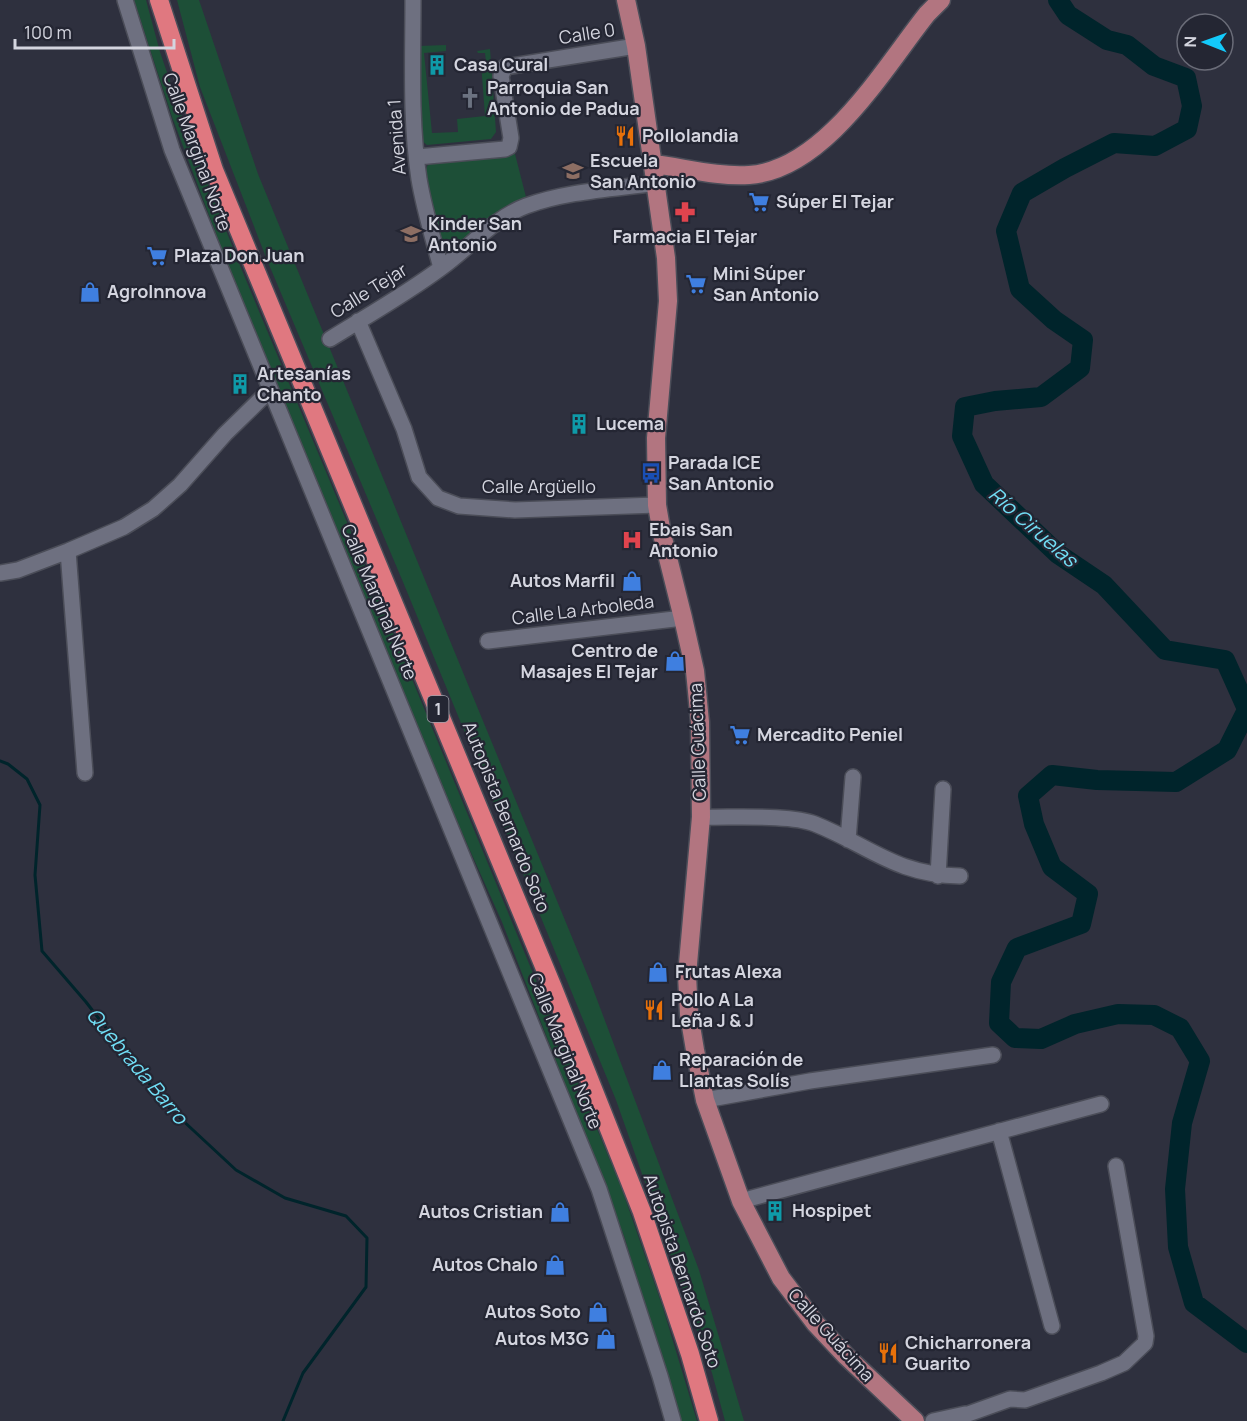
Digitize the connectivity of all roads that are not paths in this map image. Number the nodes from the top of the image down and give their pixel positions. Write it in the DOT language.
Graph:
graph roads {
  1 [pos="125,0"];
  2 [pos="159,0"];
  3 [pos="414,0"];
  4 [pos="626,0"];
  5 [pos="941,0"];
  6 [pos="636,46"];
  7 [pos="417,157"];
  8 [pos="654,164"];
  9 [pos="657,183"];
  10 [pos="441,268"];
  11 [pos="358,321"];
  12 [pos="330,339"];
  13 [pos="270,390"];
  14 [pos="657,505"];
  15 [pos="68,551"];
  16 [pos="0,573"];
  17 [pos="683,618"];
  18 [pos="488,641"];
  19 [pos="85,773"];
  20 [pos="853,777"];
  21 [pos="943,789"];
  22 [pos="701,817"];
  23 [pos="848,840"];
  24 [pos="938,876"];
  25 [pos="960,876"];
  26 [pos="993,1055"];
  27 [pos="705,1100"];
  28 [pos="1101,1104"];
  29 [pos="999,1131"];
  30 [pos="1116,1166"];
  31 [pos="741,1201"];
  32 [pos="1052,1326"];
  33 [pos="962,1417"];
  34 [pos="673,1421"];
  35 [pos="709,1421"];
  36 [pos="915,1421"];
  37 [pos="933,1421"];
  1 -- 13 [label="street, Calle Marginal Norte"];
  2 -- 35 [label="highway, Autopista Bernardo Soto / 1"];
  3 -- 7 [label="street, Avenida 1"];
  4 -- 6 [label="main road, Calle Guácima"];
  5 -- 8 [label="main road"];
  6 -- 7 [label="street, Calle 0"];
  6 -- 8 [label="main road, Calle Guácima"];
  7 -- 10 [label="street, Avenida 1"];
  8 -- 9 [label="main road, Calle Guácima"];
  9 -- 10 [label="street, Calle Tejar"];
  9 -- 14 [label="main road, Calle Guácima"];
  10 -- 11 [label="street, Calle Tejar"];
  11 -- 12 [label="street, Calle Tejar"];
  11 -- 14 [label="street, Calle Argüello"];
  13 -- 15 [label="street"];
  13 -- 34 [label="street, Calle Marginal Norte"];
  14 -- 17 [label="main road, Calle Guácima"];
  15 -- 16 [label="street"];
  15 -- 19 [label="street"];
  17 -- 18 [label="street, Calle La Arboleda"];
  17 -- 22 [label="main road, Calle Guácima"];
  20 -- 23 [label="street"];
  21 -- 24 [label="street"];
  22 -- 23 [label="street"];
  22 -- 27 [label="main road, Calle Guácima"];
  23 -- 24 [label="street"];
  24 -- 25 [label="street"];
  26 -- 27 [label="street"];
  27 -- 31 [label="main road, Calle Guácima"];
  28 -- 29 [label="street"];
  29 -- 31 [label="street"];
  29 -- 32 [label="street"];
  30 -- 33 [label="street"];
  31 -- 36 [label="main road, Calle Guácima"];
  33 -- 37 [label="street"];
}
